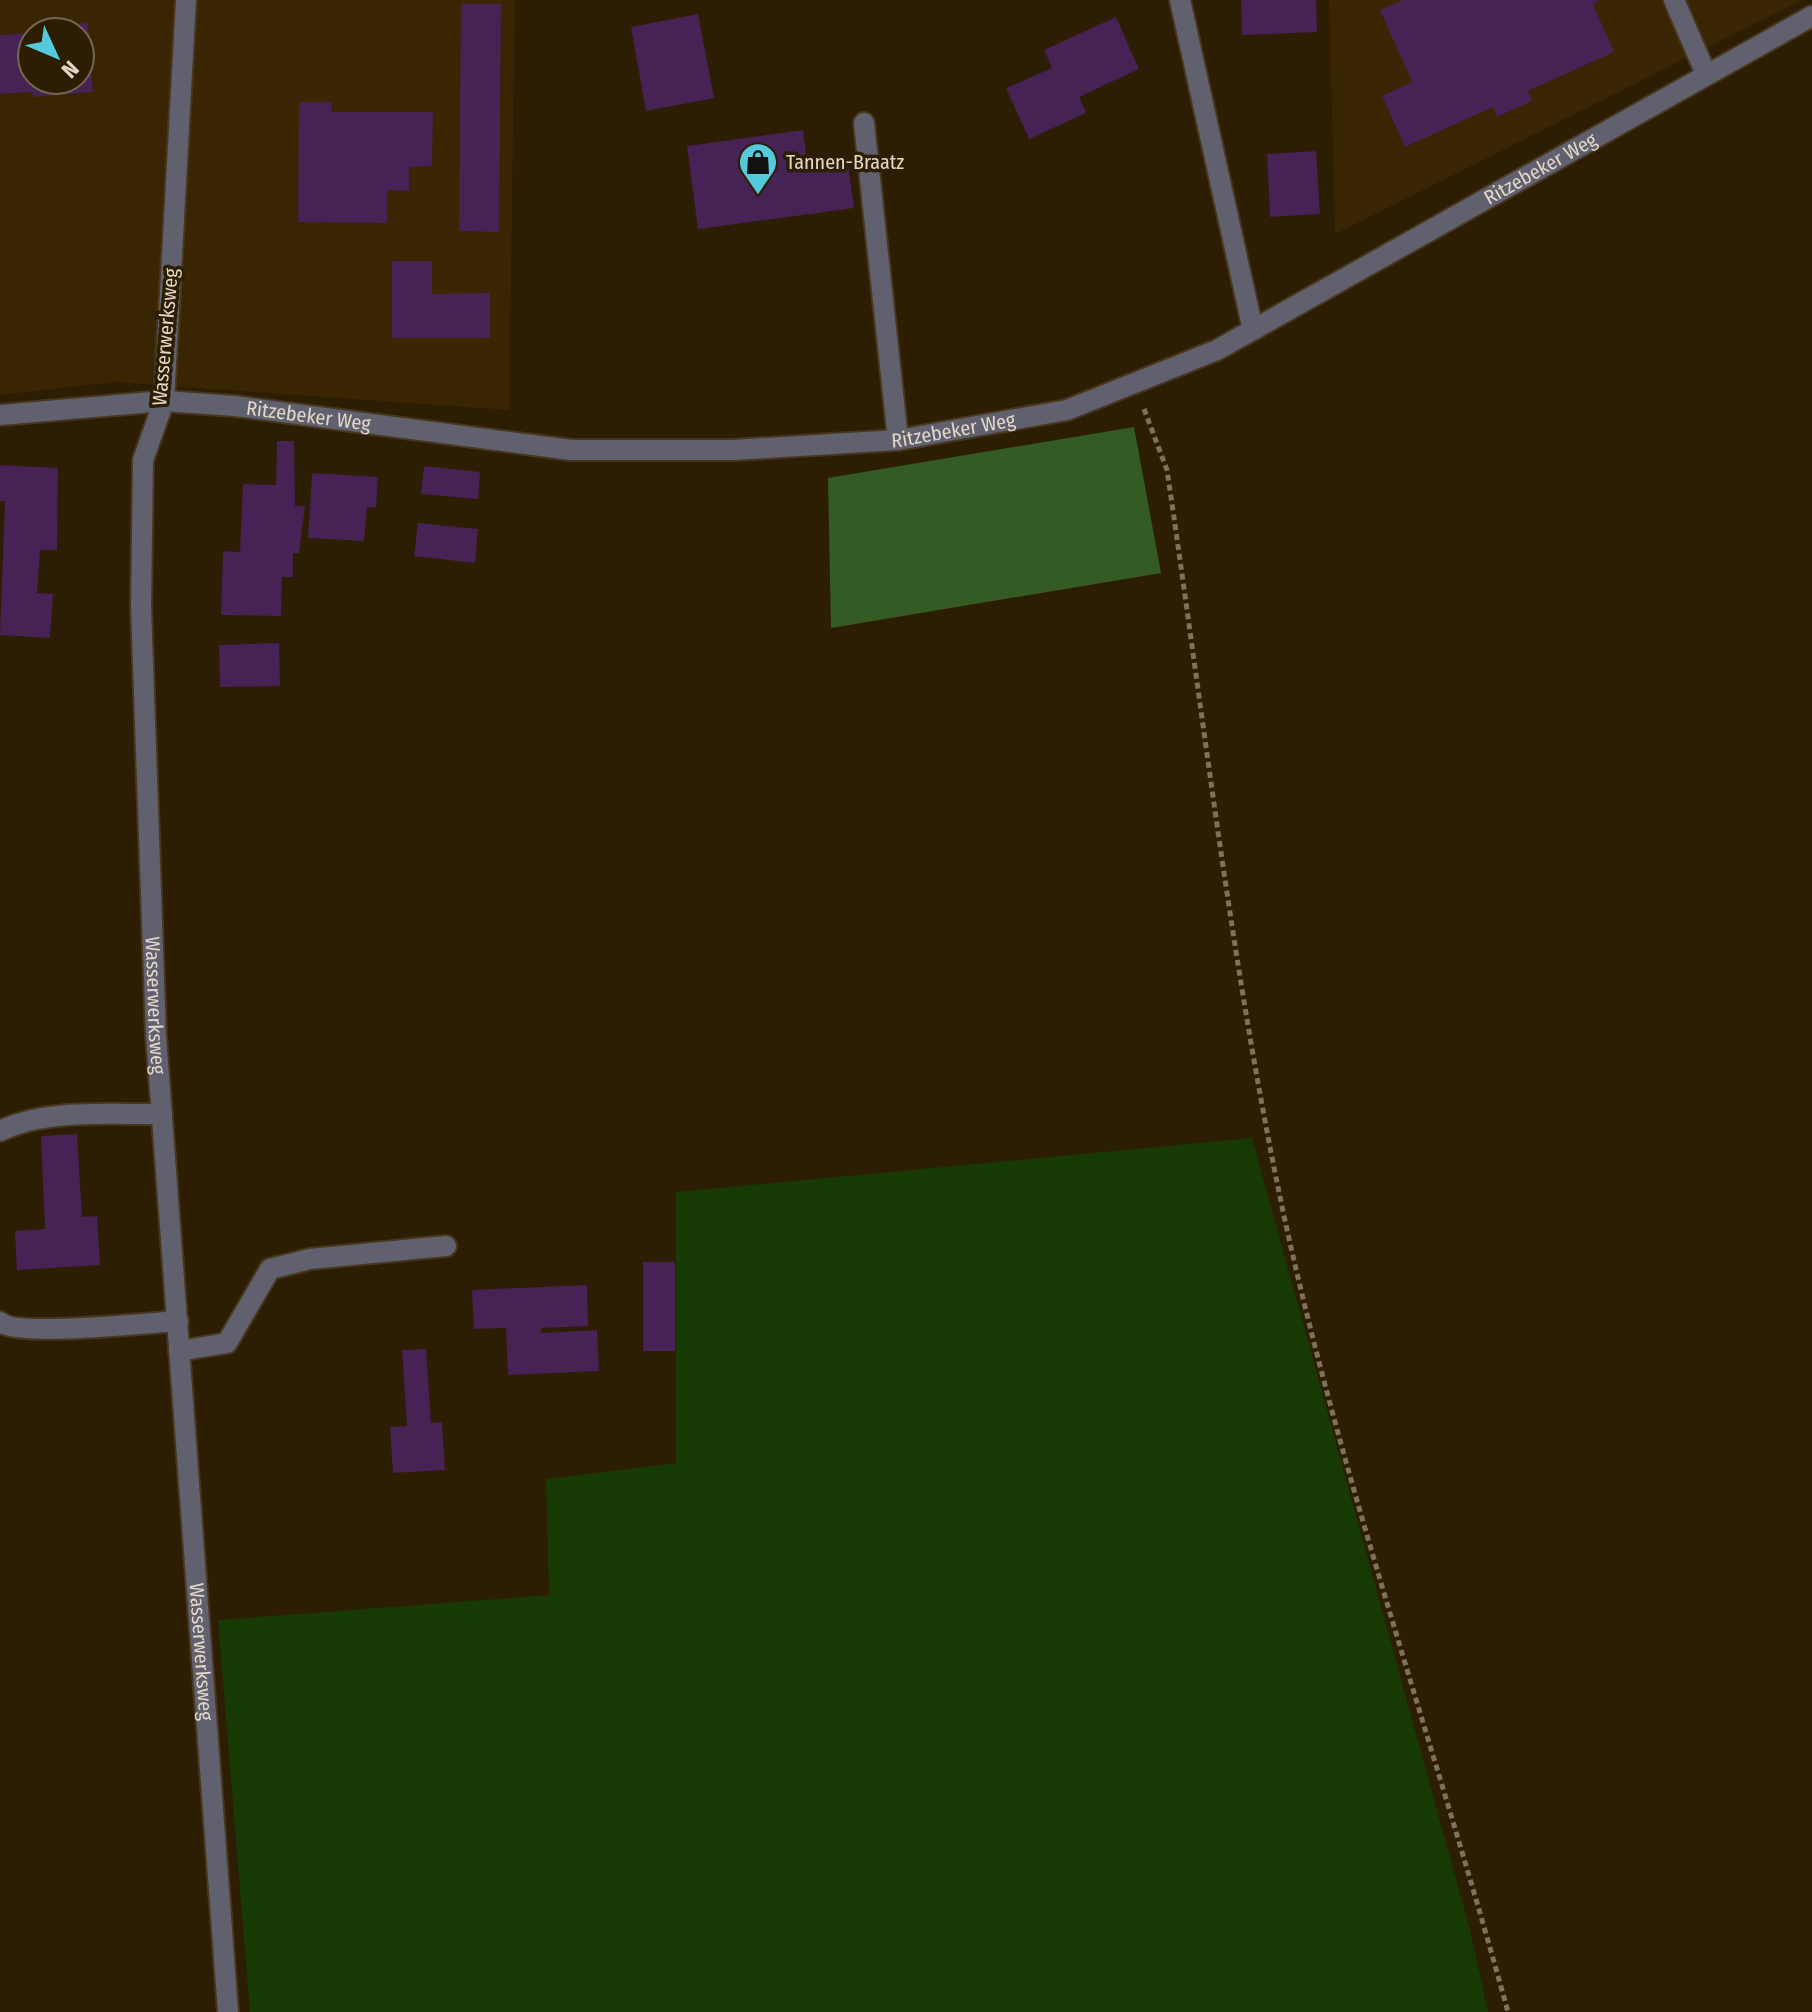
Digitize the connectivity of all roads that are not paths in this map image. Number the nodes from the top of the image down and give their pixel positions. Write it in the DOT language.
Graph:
graph roads {
  1 [pos="186,0"];
  2 [pos="1180,0"];
  3 [pos="1674,0"];
  4 [pos="1812,16"];
  5 [pos="1706,74"];
  6 [pos="864,123"];
  7 [pos="1253,330"];
  8 [pos="164,401"];
  9 [pos="0,415"];
  10 [pos="898,440"];
  11 [pos="162,1114"];
  12 [pos="0,1131"];
  13 [pos="446,1246"];
  14 [pos="178,1321"];
  15 [pos="0,1322"];
  16 [pos="179,1351"];
  17 [pos="228,2012"];
  1 -- 8 [label="street, Wasserwerksweg"];
  2 -- 7 [label="street"];
  3 -- 5 [label="street"];
  4 -- 5 [label="street, Ritzebeker Weg"];
  5 -- 7 [label="street, Ritzebeker Weg"];
  6 -- 10 [label="street"];
  7 -- 10 [label="street, Ritzebeker Weg"];
  8 -- 9 [label="street, Ritzebeker Weg"];
  8 -- 10 [label="street, Ritzebeker Weg"];
  8 -- 11 [label="street, Wasserwerksweg"];
  11 -- 12 [label="street"];
  11 -- 14 [label="street, Wasserwerksweg"];
  13 -- 16 [label="street"];
  14 -- 15 [label="street"];
  14 -- 16 [label="street, Wasserwerksweg"];
  16 -- 17 [label="street, Wasserwerksweg"];
}
